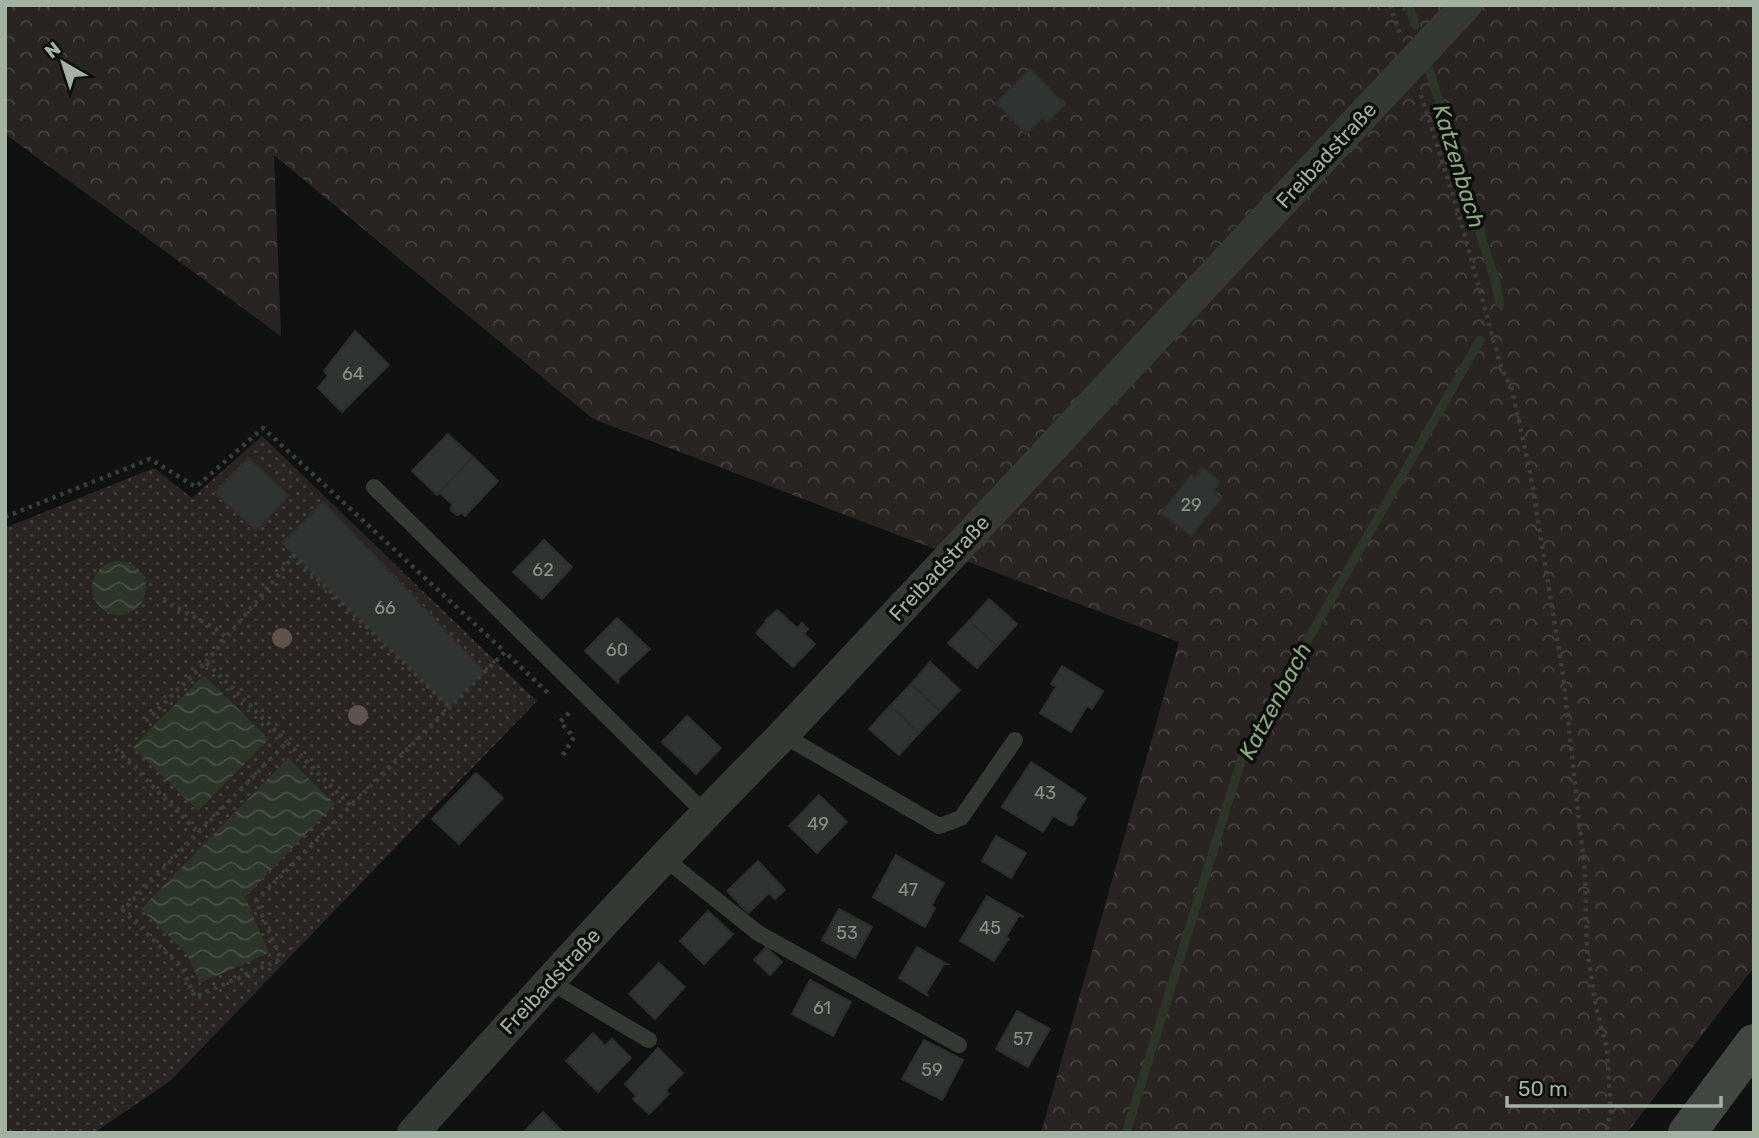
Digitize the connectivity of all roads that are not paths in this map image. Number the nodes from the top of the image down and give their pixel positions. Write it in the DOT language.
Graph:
graph roads {
  1 [pos="1466,5"];
  2 [pos="374,487"];
  3 [pos="783,735"];
  4 [pos="1015,740"];
  5 [pos="705,813"];
  6 [pos="651,865"];
  7 [pos="536,987"];
  8 [pos="649,1040"];
  9 [pos="1754,1044"];
  10 [pos="959,1045"];
  11 [pos="412,1133"];
  12 [pos="1687,1133"];
  1 -- 3 [label="street, Freibadstraße"];
  2 -- 5 [label="lane"];
  3 -- 4 [label="lane"];
  3 -- 5 [label="street, Freibadstraße"];
  5 -- 6 [label="street, Freibadstraße"];
  6 -- 7 [label="street, Freibadstraße"];
  6 -- 10 [label="lane"];
  7 -- 8 [label="lane"];
  7 -- 11 [label="street, Freibadstraße"];
  9 -- 12 [label="street"];
}
